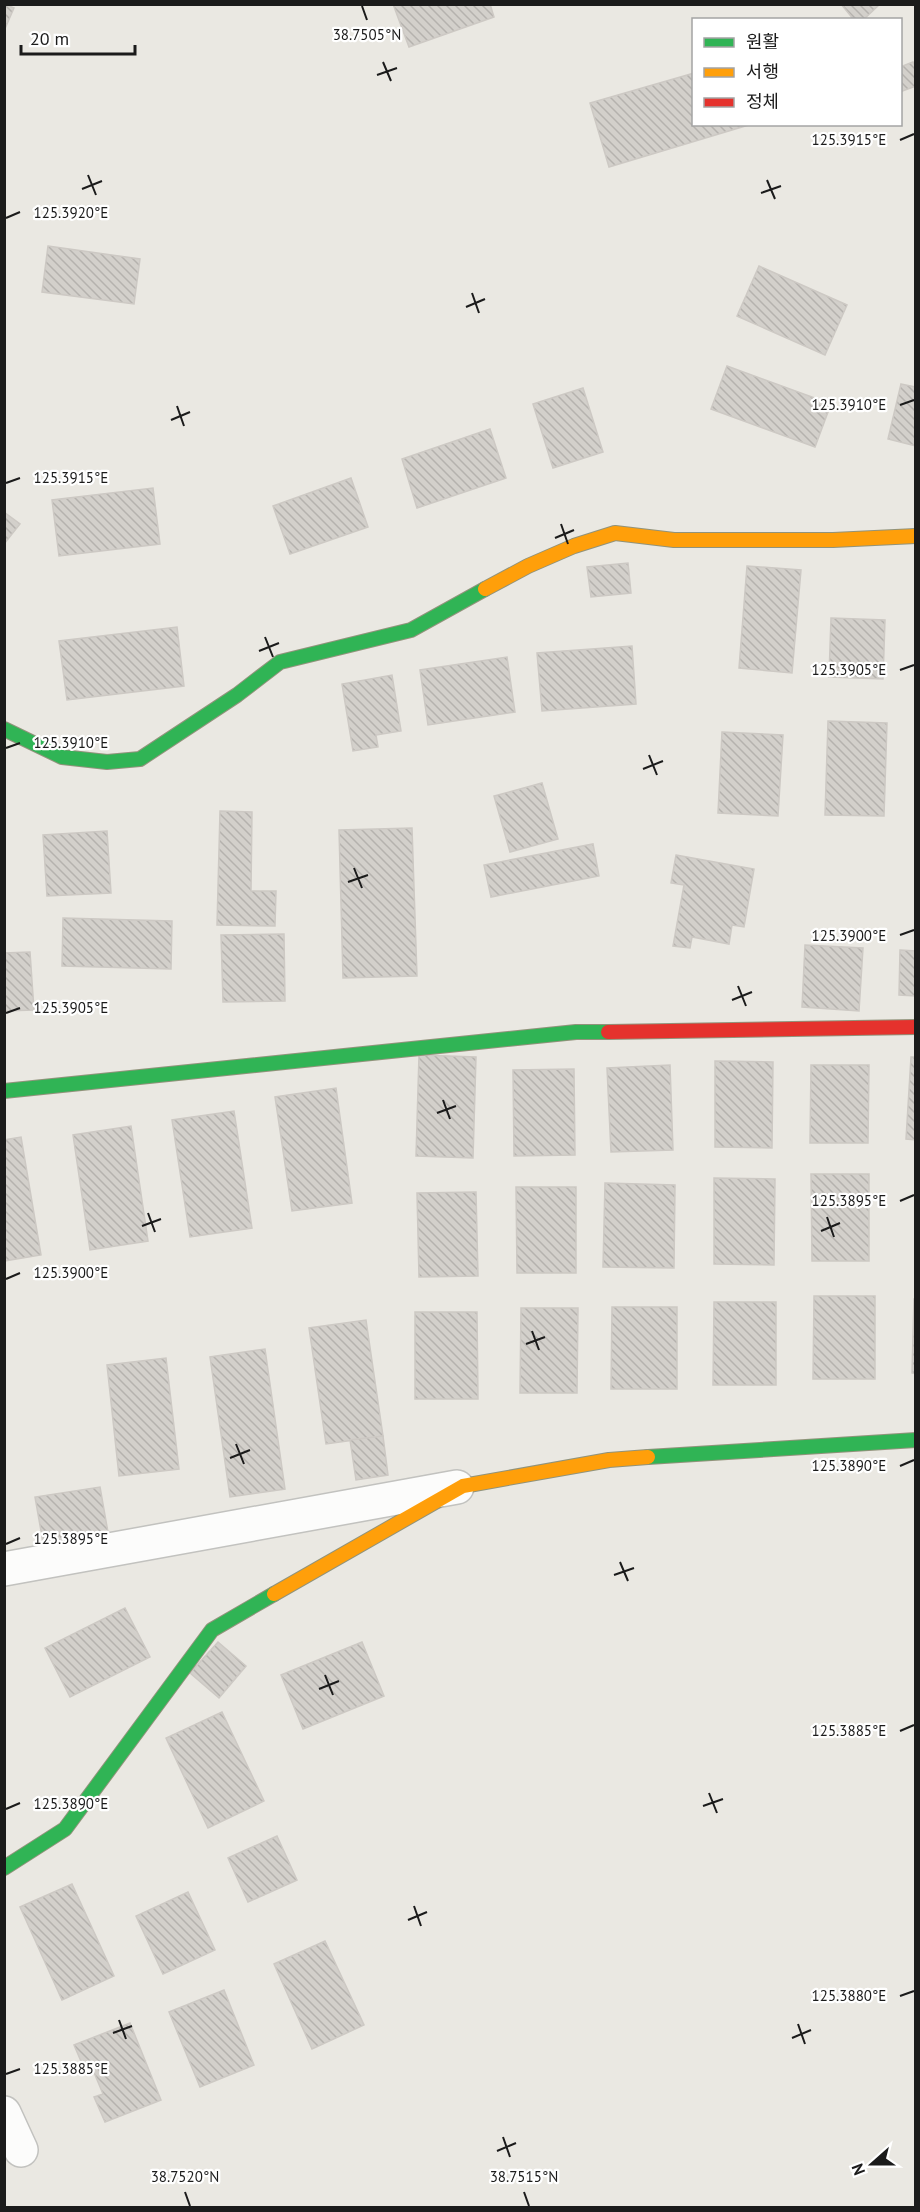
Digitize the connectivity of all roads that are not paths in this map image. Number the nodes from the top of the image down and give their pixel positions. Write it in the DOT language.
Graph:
graph roads {
  1 [pos="915,536"];
  2 [pos="4,729"];
  3 [pos="915,1027"];
  4 [pos="4,1091"];
  5 [pos="915,1440"];
  6 [pos="463,1486"];
  7 [pos="4,1569"];
  8 [pos="4,1868"];
  9 [pos="4,2113"];
  10 [pos="21,2150"];
  1 -- 2 [label="street"];
  3 -- 4 [label="street"];
  5 -- 6 [label="street"];
  6 -- 7 [label="street"];
  6 -- 8 [label="street"];
  9 -- 10 [label="street"];
}
